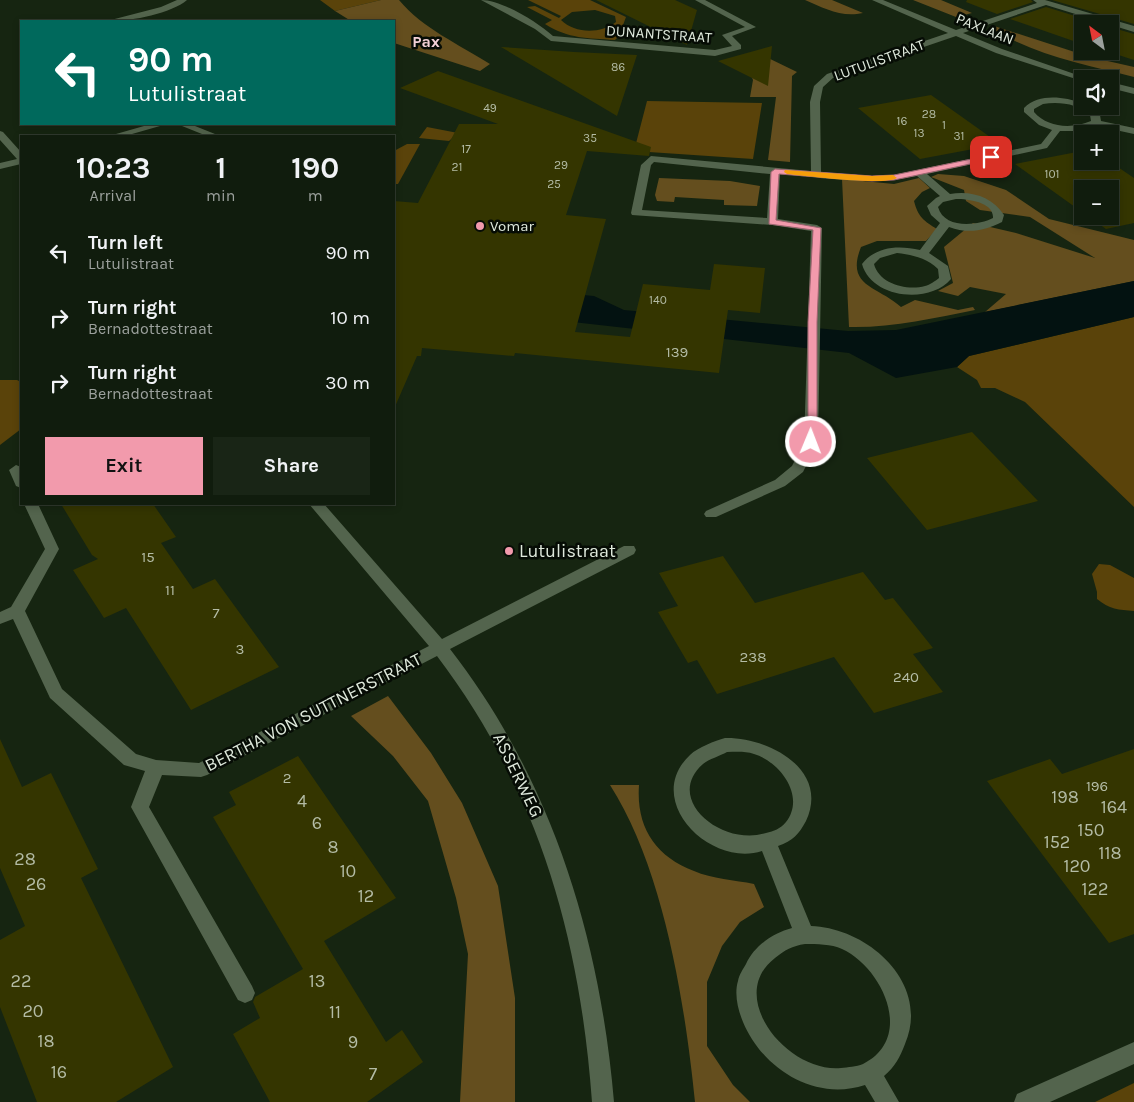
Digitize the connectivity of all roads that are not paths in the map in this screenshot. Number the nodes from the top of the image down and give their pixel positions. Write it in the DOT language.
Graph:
graph roads {
  1 [pos="183,0"];
  2 [pos="485,0"];
  3 [pos="699,0"];
  4 [pos="876,0"];
  5 [pos="1041,2"];
  6 [pos="115,20"];
  7 [pos="1134,29"];
  8 [pos="955,32"];
  9 [pos="1074,75"];
  10 [pos="1119,88"];
  11 [pos="1134,91"];
  12 [pos="1074,104"];
  13 [pos="1095,115"];
  14 [pos="1096,122"];
  15 [pos="158,125"];
  16 [pos="185,125"];
  17 [pos="1058,128"];
  18 [pos="1134,131"];
  19 [pos="0,134"];
  20 [pos="118,135"];
  21 [pos="213,135"];
  22 [pos="20,158"];
  23 [pos="20,159"];
  24 [pos="0,166"];
  25 [pos="775,172"];
  26 [pos="920,173"];
  27 [pos="816,174"];
  28 [pos="947,197"];
  29 [pos="772,222"];
  30 [pos="946,223"];
  31 [pos="923,254"];
  32 [pos="31,505"];
  33 [pos="317,505"];
  34 [pos="711,514"];
  35 [pos="629,550"];
  36 [pos="17,611"];
  37 [pos="0,618"];
  38 [pos="439,648"];
  39 [pos="156,767"];
  40 [pos="768,843"];
  41 [pos="805,935"];
  42 [pos="245,993"];
  43 [pos="1134,1053"];
  44 [pos="870,1073"];
  45 [pos="603,1102"];
  46 [pos="888,1102"];
  47 [pos="1025,1102"];
  1 -- 6 [label="street"];
  2 -- 3 [label="street, DUNANTSTRAAT"];
  4 -- 8 [label="street, PAXLAAN"];
  5 -- 7 [label="street"];
  5 -- 8 [label="street"];
  8 -- 9 [label="street, PAXLAAN"];
  8 -- 27 [label="street, LUTULISTRAAT"];
  10 -- 11 [label="street"];
  12 -- 17 [label="street"];
  13 -- 14 [label="street"];
  14 -- 17 [label="street"];
  14 -- 18 [label="street"];
  15 -- 20 [label="street"];
  16 -- 21 [label="street"];
  17 -- 26 [label="street"];
  19 -- 22 [label="street"];
  23 -- 24 [label="street"];
  25 -- 27 [label="street"];
  25 -- 29 [label="street"];
  25 -- 29 [label="street"];
  26 -- 27 [label="street"];
  26 -- 28 [label="street"];
  28 -- 30 [label="street"];
  28 -- 30 [label="street"];
  29 -- 34 [label="street"];
  30 -- 31 [label="street"];
  31 -- 31 [label="street"];
  32 -- 36 [label="street"];
  33 -- 38 [label="street, ASSERWEG"];
  35 -- 38 [label="street"];
  36 -- 37 [label="street"];
  36 -- 39 [label="street, BERTHA VON SUTTNERSTRAAT"];
  38 -- 39 [label="street, BERTHA VON SUTTNERSTRAAT"];
  38 -- 45 [label="street, ASSERWEG"];
  39 -- 42 [label="street"];
  40 -- 40 [label="street"];
  40 -- 41 [label="street"];
  41 -- 44 [label="street"];
  41 -- 44 [label="street"];
  43 -- 47 [label="street"];
  44 -- 46 [label="street"];
}
